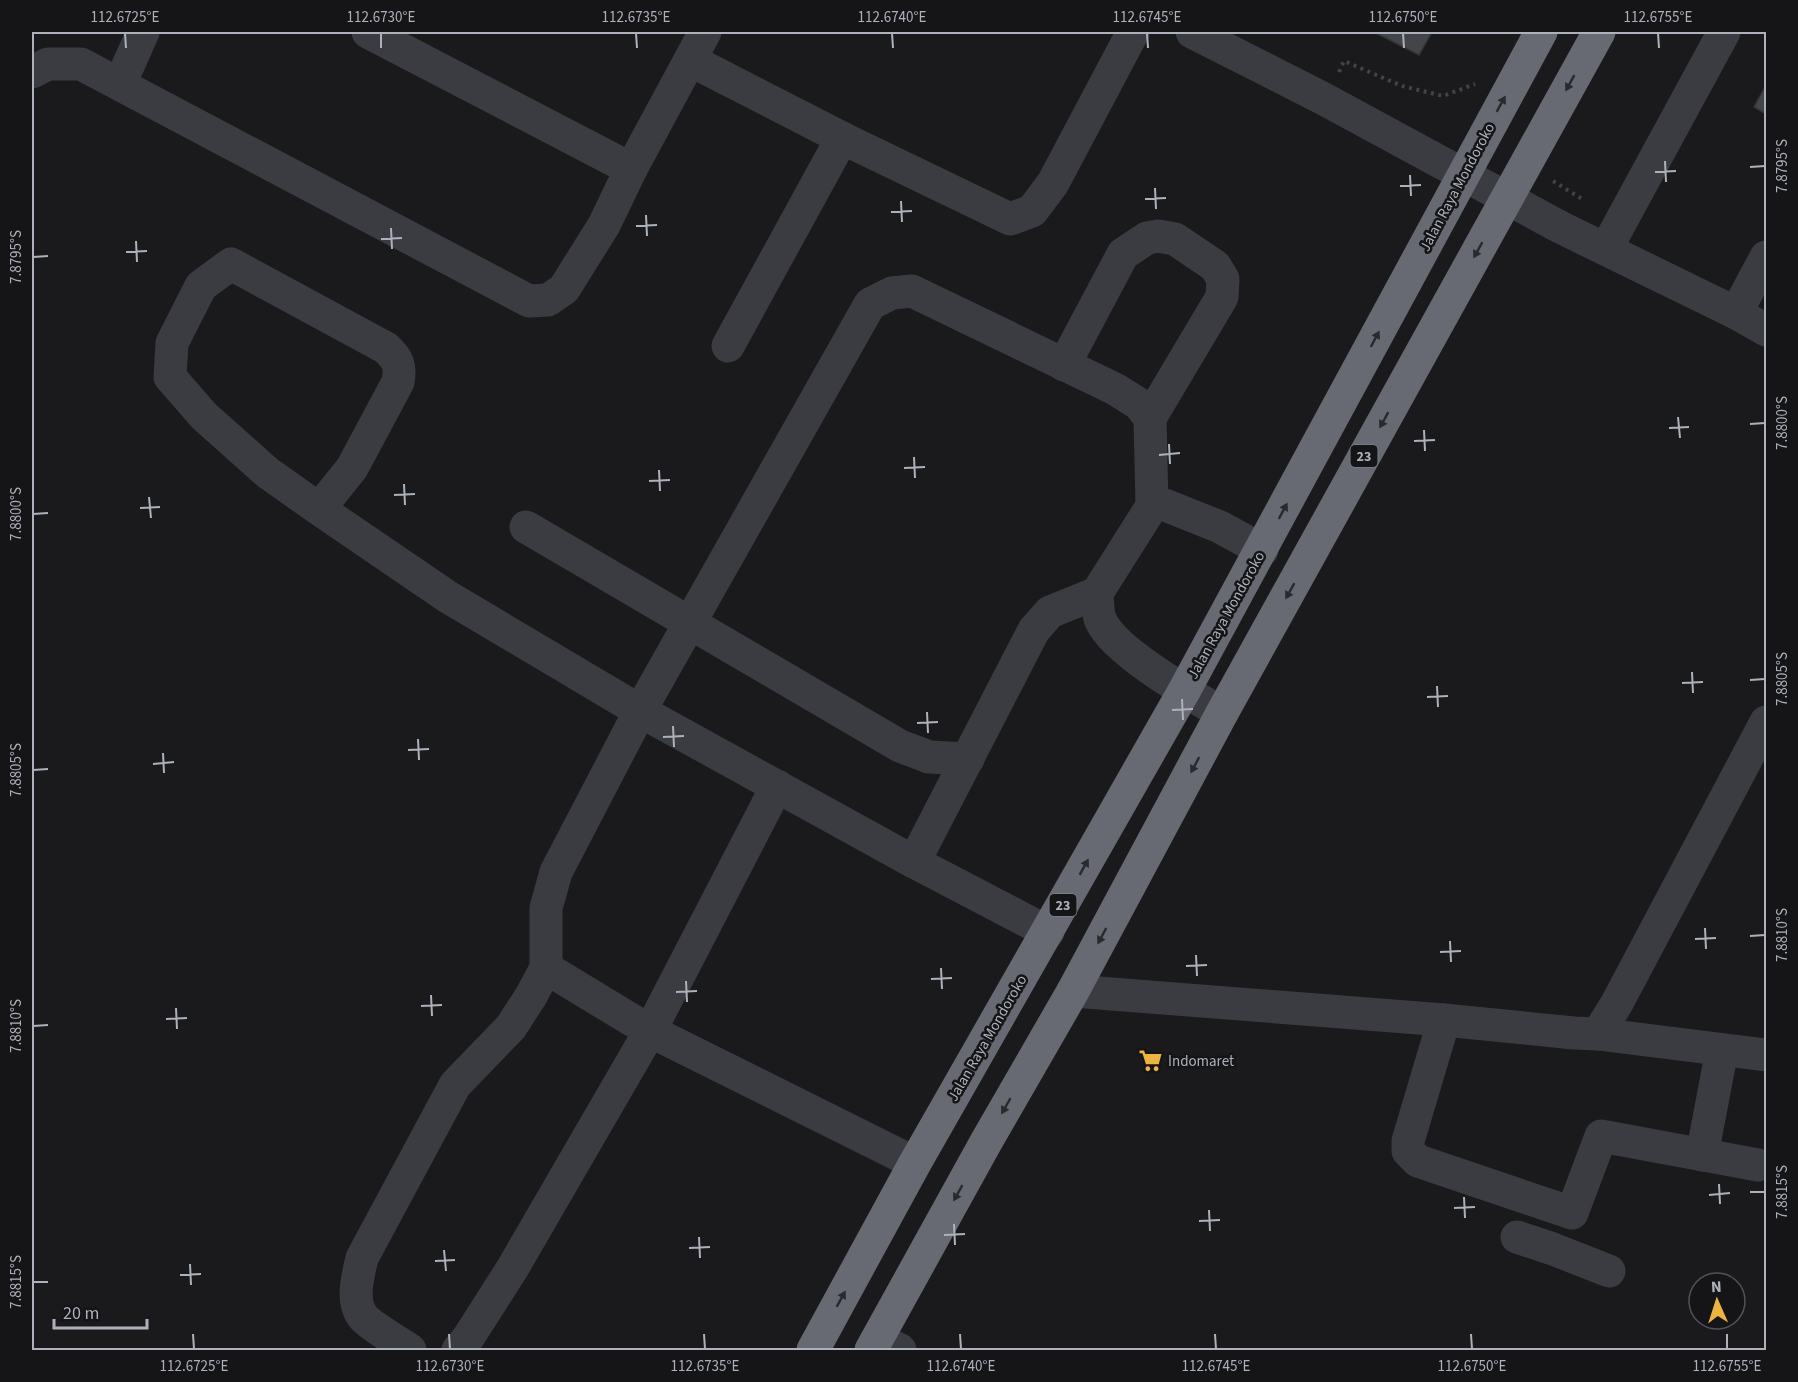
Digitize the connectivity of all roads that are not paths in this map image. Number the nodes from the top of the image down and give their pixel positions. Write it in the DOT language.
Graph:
graph roads {
  1 [pos="144,32"];
  2 [pos="368,32"];
  3 [pos="705,32"];
  4 [pos="1133,32"];
  5 [pos="1192,32"];
  6 [pos="1541,32"];
  7 [pos="1599,32"];
  8 [pos="1724,32"];
  9 [pos="690,60"];
  10 [pos="32,72"];
  11 [pos="120,84"];
  12 [pos="842,138"];
  13 [pos="631,169"];
  14 [pos="1463,174"];
  15 [pos="1506,198"];
  16 [pos="1606,249"];
  17 [pos="1767,256"];
  18 [pos="1736,313"];
  19 [pos="1767,330"];
  20 [pos="728,346"];
  21 [pos="1064,365"];
  22 [pos="1150,418"];
  23 [pos="1152,506"];
  24 [pos="319,509"];
  25 [pos="526,527"];
  26 [pos="1262,550"];
  27 [pos="1097,593"];
  28 [pos="690,623"];
  29 [pos="1184,691"];
  30 [pos="639,711"];
  31 [pos="1222,713"];
  32 [pos="1767,722"];
  33 [pos="968,759"];
  34 [pos="777,786"];
  35 [pos="914,861"];
  36 [pos="1048,932"];
  37 [pos="546,968"];
  38 [pos="1073,991"];
  39 [pos="1444,1020"];
  40 [pos="650,1031"];
  41 [pos="1598,1034"];
  42 [pos="1722,1050"];
  43 [pos="1767,1055"];
  44 [pos="941,1118"];
  45 [pos="986,1142"];
  46 [pos="1702,1155"];
  47 [pos="915,1163"];
  48 [pos="1758,1165"];
  49 [pos="1564,1211"];
  50 [pos="1516,1237"];
  51 [pos="1553,1249"];
  52 [pos="1609,1271"];
  53 [pos="883,1346"];
  54 [pos="410,1350"];
  55 [pos="458,1350"];
  56 [pos="813,1350"];
  1 -- 11 [label="street"];
  2 -- 13 [label="street"];
  3 -- 9 [label="street"];
  4 -- 12 [label="street"];
  5 -- 14 [label="street"];
  14 -- 6 [label="highway, Jalan Raya Mondoroko / 23, one-way"];
  7 -- 15 [label="highway, 23, one-way"];
  8 -- 16 [label="street"];
  9 -- 12 [label="street"];
  9 -- 13 [label="street"];
  10 -- 11 [label="street"];
  11 -- 13 [label="street"];
  12 -- 20 [label="street"];
  14 -- 15 [label="street"];
  26 -- 14 [label="highway, Jalan Raya Mondoroko / 23, one-way"];
  15 -- 16 [label="street"];
  15 -- 31 [label="highway, 23, one-way"];
  16 -- 18 [label="street"];
  17 -- 18 [label="street"];
  18 -- 19 [label="street"];
  21 -- 22 [label="street"];
  21 -- 22 [label="street"];
  21 -- 28 [label="street"];
  22 -- 23 [label="street"];
  23 -- 26 [label="street"];
  23 -- 27 [label="street"];
  24 -- 24 [label="street"];
  24 -- 30 [label="street"];
  25 -- 28 [label="street"];
  26 -- 29 [label="highway, Jalan Raya Mondoroko / 23"];
  27 -- 29 [label="street"];
  27 -- 33 [label="street"];
  28 -- 30 [label="street"];
  28 -- 33 [label="street"];
  29 -- 31 [label="street"];
  36 -- 29 [label="highway, Jalan Raya Mondoroko / 23, one-way"];
  30 -- 34 [label="street"];
  30 -- 37 [label="street"];
  31 -- 38 [label="highway, 23, one-way"];
  32 -- 41 [label="street"];
  33 -- 35 [label="street"];
  34 -- 35 [label="street"];
  34 -- 40 [label="street"];
  35 -- 36 [label="street"];
  36 -- 44 [label="highway, Jalan Raya Mondoroko / 23"];
  37 -- 40 [label="street"];
  37 -- 54 [label="street"];
  38 -- 39 [label="street"];
  38 -- 45 [label="highway, 23, one-way"];
  39 -- 41 [label="street"];
  39 -- 49 [label="street"];
  40 -- 47 [label="street"];
  40 -- 55 [label="street"];
  41 -- 42 [label="street"];
  42 -- 43 [label="street"];
  42 -- 46 [label="street"];
  44 -- 45 [label="highway"];
  44 -- 47 [label="highway, Jalan Raya Mondoroko / 23"];
  45 -- 53 [label="highway, 23, one-way"];
  46 -- 48 [label="street"];
  46 -- 49 [label="street"];
  56 -- 47 [label="highway, Jalan Raya Mondoroko / 23, one-way"];
  49 -- 51 [label="street"];
  50 -- 51 [label="street"];
  51 -- 52 [label="street"];
}
